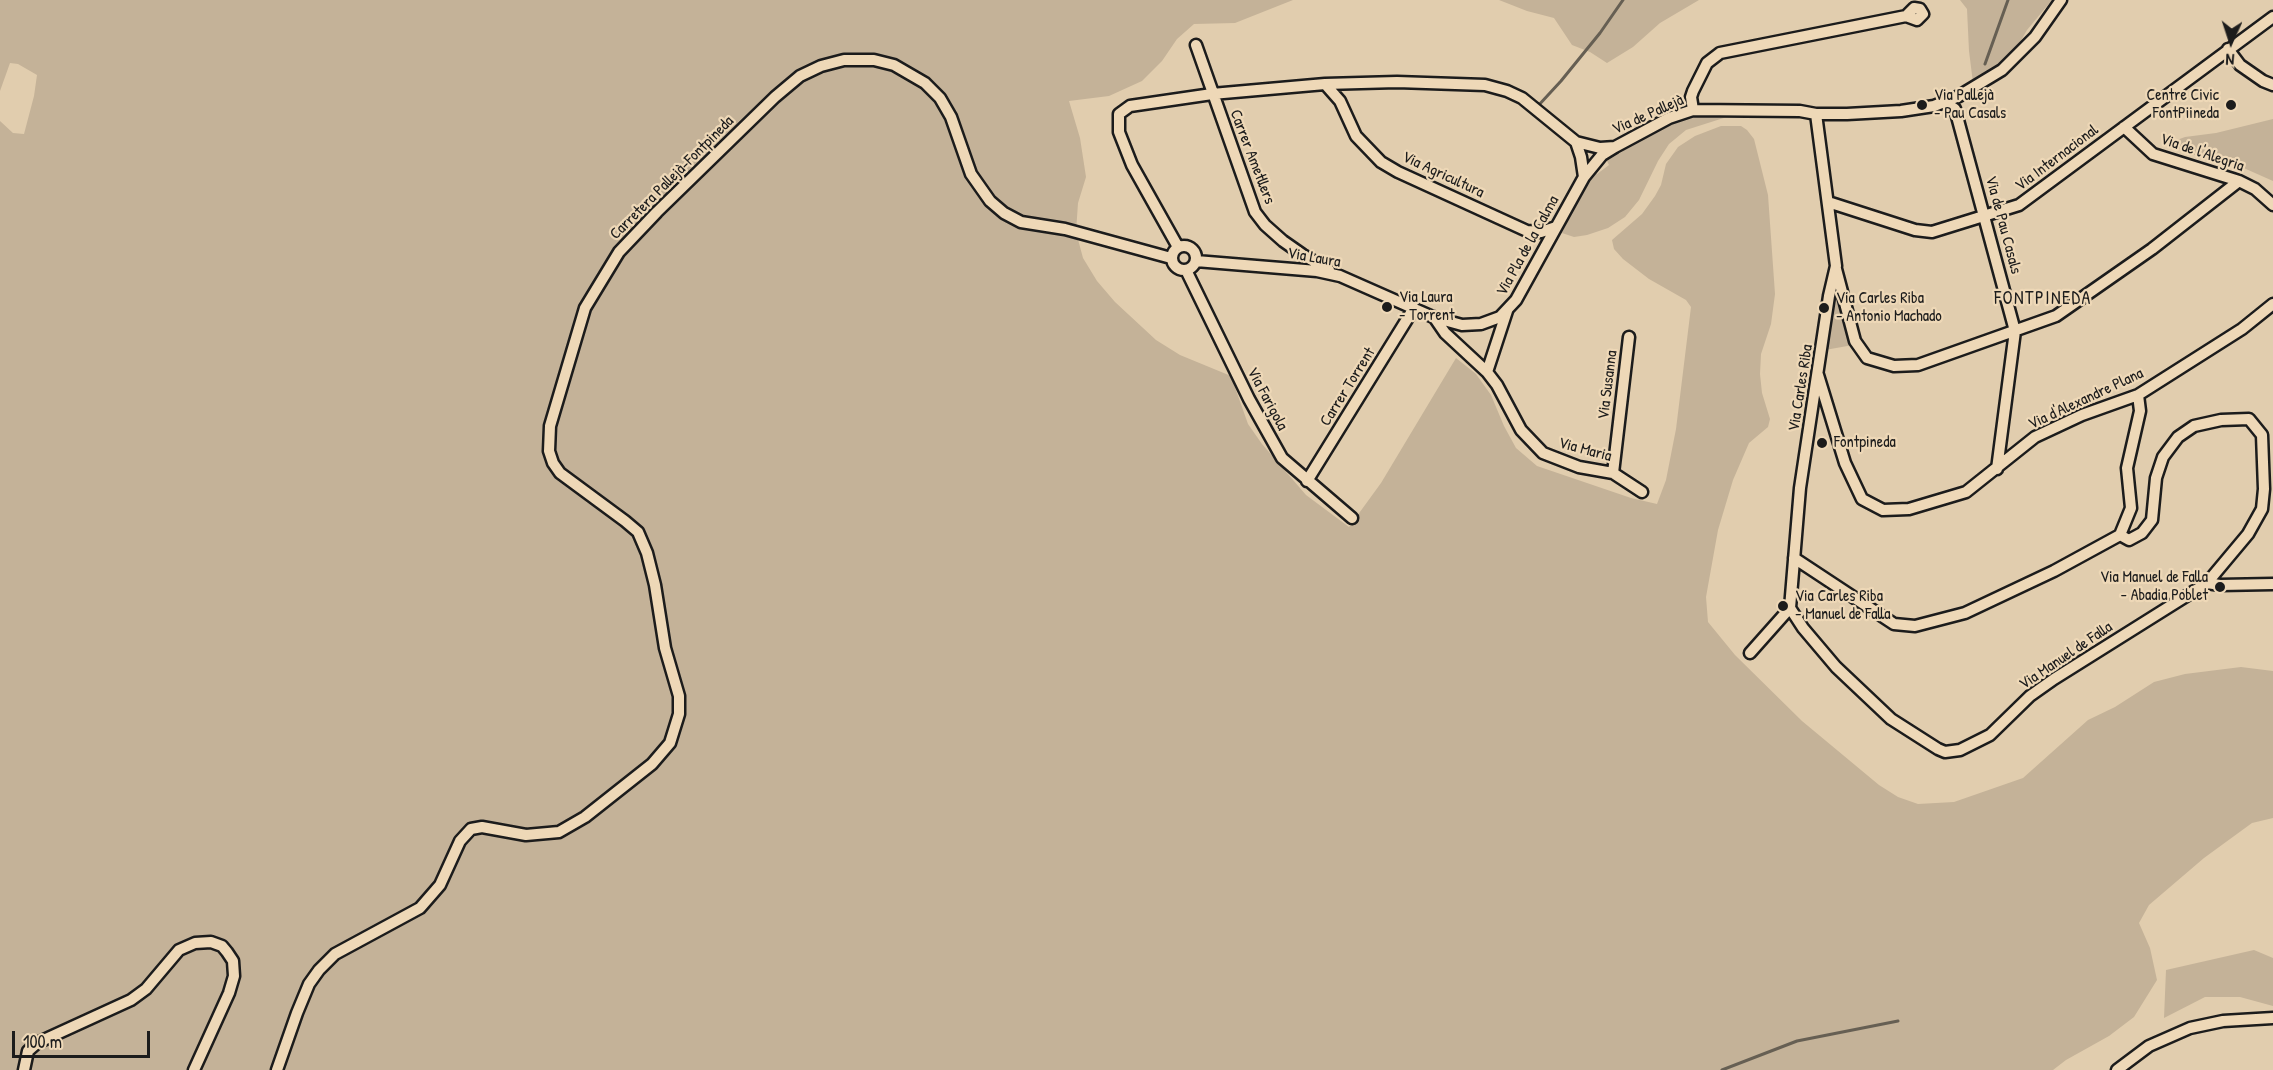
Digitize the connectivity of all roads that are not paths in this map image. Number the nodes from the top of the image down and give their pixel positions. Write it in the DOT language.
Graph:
graph roads {
  1 [pos="2061,0"];
  2 [pos="1906,16"];
  3 [pos="2273,17"];
  4 [pos="1196,45"];
  5 [pos="2228,49"];
  6 [pos="1324,84"];
  7 [pos="1355,84"];
  8 [pos="2273,85"];
  9 [pos="1212,94"];
  10 [pos="1340,101"];
  11 [pos="1946,102"];
  12 [pos="1693,110"];
  13 [pos="1816,114"];
  14 [pos="2124,127"];
  15 [pos="1576,142"];
  16 [pos="1615,147"];
  17 [pos="1584,177"];
  18 [pos="2239,181"];
  19 [pos="1828,202"];
  20 [pos="2273,205"];
  21 [pos="1985,215"];
  22 [pos="1556,226"];
  23 [pos="1527,231"];
  24 [pos="1178,247"];
  25 [pos="1540,256"];
  26 [pos="1171,258"];
  27 [pos="1196,261"];
  28 [pos="1836,266"];
  29 [pos="1186,270"];
  30 [pos="1340,276"];
  31 [pos="2273,304"];
  32 [pos="1414,309"];
  33 [pos="1507,312"];
  34 [pos="1433,317"];
  35 [pos="1454,324"];
  36 [pos="2015,331"];
  37 [pos="1629,337"];
  38 [pos="1487,372"];
  39 [pos="1818,375"];
  40 [pos="2138,395"];
  41 [pos="1997,468"];
  42 [pos="1613,473"];
  43 [pos="1307,481"];
  44 [pos="1642,492"];
  45 [pos="1352,518"];
  46 [pos="2120,535"];
  47 [pos="1794,558"];
  48 [pos="2207,583"];
  49 [pos="2273,584"];
  50 [pos="1790,608"];
  51 [pos="1750,653"];
  52 [pos="2273,1018"];
  53 [pos="24,1070"];
  54 [pos="194,1070"];
  55 [pos="277,1070"];
  56 [pos="2116,1070"];
  1 -- 11 [label="street, Via de Pallejà"];
  2 -- 12 [label="street"];
  3 -- 5 [label="street, Via Internacional"];
  4 -- 9 [label="street, Carrer Ametllers"];
  5 -- 8 [label="street"];
  5 -- 14 [label="street, Via Internacional"];
  6 -- 7 [label="street"];
  6 -- 9 [label="street"];
  6 -- 10 [label="street, Via Agricultura"];
  7 -- 10 [label="street"];
  7 -- 15 [label="street"];
  9 -- 24 [label="street"];
  9 -- 30 [label="street, Carrer Ametllers"];
  10 -- 23 [label="street, Via Agricultura"];
  11 -- 13 [label="street, Via de Pallejà"];
  11 -- 21 [label="street, Via de Pau Casals"];
  12 -- 13 [label="street, Via de Pallejà"];
  12 -- 16 [label="street, Via de Pallejà"];
  13 -- 19 [label="street, Via Carles Riba"];
  14 -- 18 [label="street, Via de l'Alegria"];
  14 -- 21 [label="street, Via Internacional"];
  15 -- 16 [label="street, Via de Pallejà"];
  15 -- 17 [label="street"];
  16 -- 17 [label="street, Via Pla de la Calma"];
  17 -- 22 [label="street, Via Pla de la Calma"];
  18 -- 20 [label="street, Via de l'Alegria"];
  18 -- 36 [label="street"];
  19 -- 21 [label="street, Via Internacional"];
  19 -- 28 [label="street, Via Carles Riba"];
  21 -- 36 [label="street, Via de Pau Casals"];
  22 -- 23 [label="street"];
  22 -- 25 [label="street, Via Pla de la Calma"];
  23 -- 25 [label="street"];
  24 -- 26 [label="street"];
  24 -- 27 [label="street"];
  25 -- 33 [label="street, Via Pla de la Calma"];
  26 -- 29 [label="street"];
  26 -- 55 [label="street, Carretera Pallejà-Fontpineda"];
  27 -- 29 [label="street"];
  27 -- 30 [label="street, Via Laura"];
  28 -- 36 [label="street"];
  28 -- 39 [label="street, Via Carles Riba"];
  29 -- 43 [label="street, Via Farigola"];
  30 -- 32 [label="street, Via Laura"];
  31 -- 40 [label="street, Via d'Alexandre Plana"];
  32 -- 34 [label="street, Via Laura"];
  32 -- 43 [label="street, Carrer Torrent"];
  33 -- 35 [label="street, Via Pla de la Calma"];
  33 -- 38 [label="street"];
  34 -- 35 [label="street, Via Laura"];
  34 -- 38 [label="street, Via Maria"];
  36 -- 41 [label="street, Via de Pau Casals"];
  37 -- 42 [label="street, Via Susanna"];
  38 -- 42 [label="street, Via Maria"];
  39 -- 41 [label="street, Via d'Alexandre Plana"];
  39 -- 47 [label="street, Via Carles Riba"];
  40 -- 41 [label="street, Via d'Alexandre Plana"];
  40 -- 46 [label="street"];
  42 -- 44 [label="street, Via Maria"];
  43 -- 45 [label="street, Via Farigola"];
  46 -- 47 [label="street"];
  46 -- 48 [label="street, Via Manuel de Falla"];
  47 -- 50 [label="street, Via Carles Riba"];
  48 -- 49 [label="street"];
  48 -- 50 [label="street, Via Manuel de Falla"];
  50 -- 51 [label="street"];
  52 -- 56 [label="street"];
  53 -- 54 [label="street"];
}
